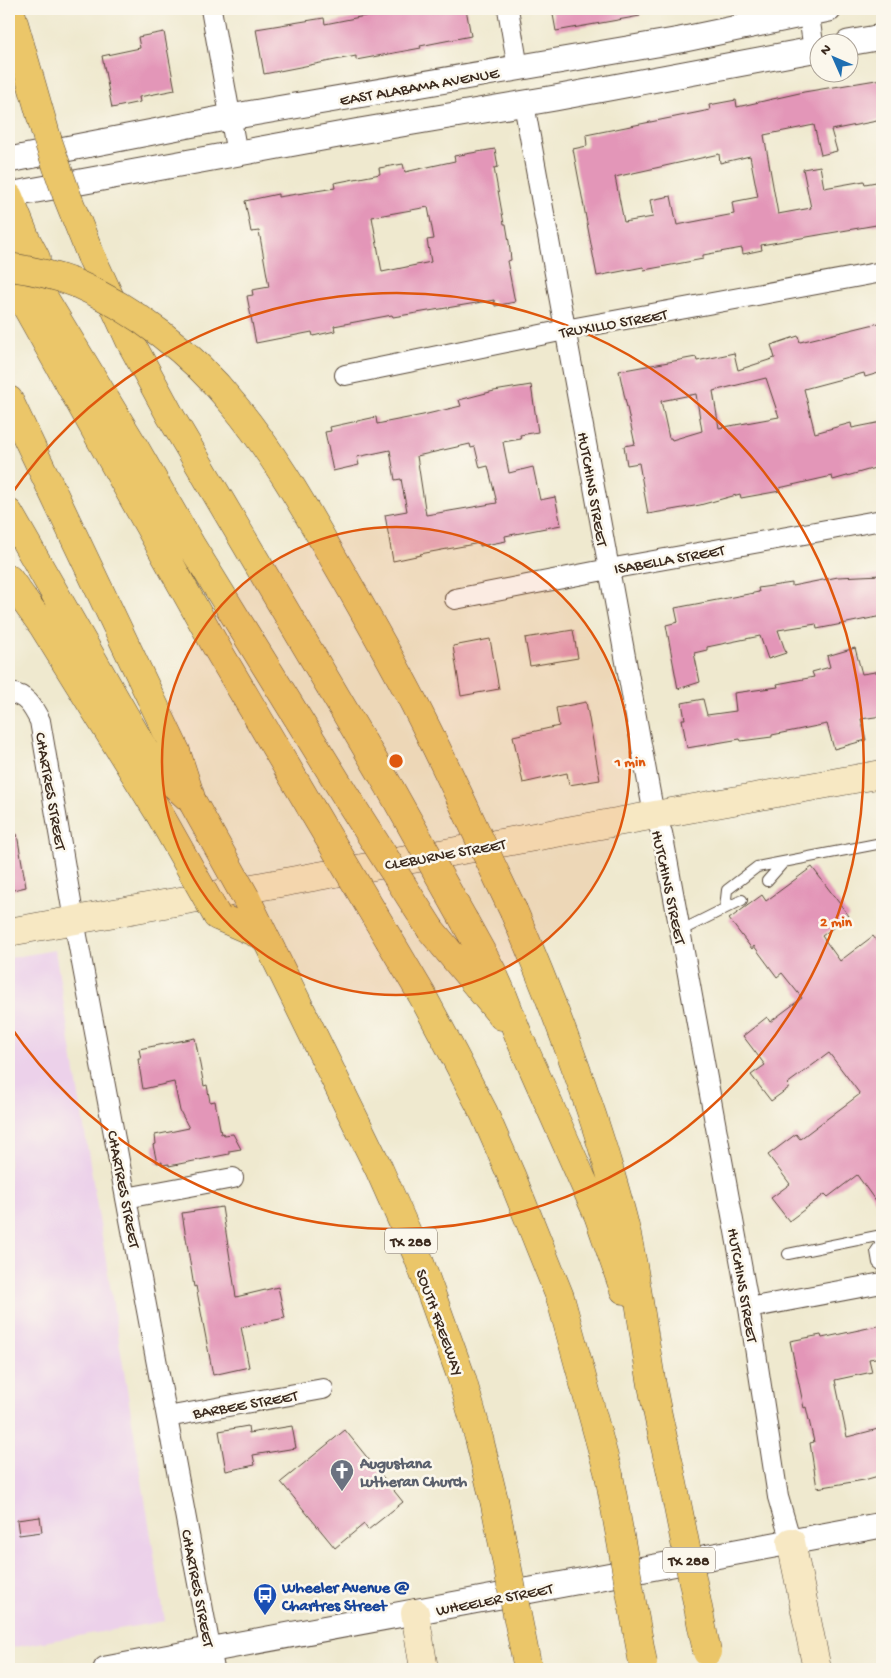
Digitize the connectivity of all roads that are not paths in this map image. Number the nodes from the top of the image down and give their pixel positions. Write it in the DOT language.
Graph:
graph roads {
  1 [pos="10,9"];
  2 [pos="20,9"];
  3 [pos="211,9"];
  4 [pos="508,9"];
  5 [pos="815,10"];
  6 [pos="816,32"];
  7 [pos="882,37"];
  8 [pos="858,41"];
  9 [pos="808,51"];
  10 [pos="26,66"];
  11 [pos="518,68"];
  12 [pos="524,104"];
  13 [pos="230,117"];
  14 [pos="236,154"];
  15 [pos="9,160"];
  16 [pos="9,196"];
  17 [pos="18,240"];
  18 [pos="882,272"];
  19 [pos="15,274"];
  20 [pos="565,330"];
  21 [pos="344,375"];
  22 [pos="9,400"];
  23 [pos="135,448"];
  24 [pos="9,512"];
  25 [pos="882,520"];
  26 [pos="609,569"];
  27 [pos="9,579"];
  28 [pos="455,599"];
  29 [pos="9,693"];
  30 [pos="882,774"];
  31 [pos="192,801"];
  32 [pos="654,815"];
  33 [pos="882,844"];
  34 [pos="783,863"];
  35 [pos="767,881"];
  36 [pos="742,900"];
  37 [pos="725,908"];
  38 [pos="74,920"];
  39 [pos="680,931"];
  40 [pos="9,932"];
  41 [pos="265,936"];
  42 [pos="520,1038"];
  43 [pos="233,1178"];
  44 [pos="126,1198"];
  45 [pos="882,1244"];
  46 [pos="788,1254"];
  47 [pos="882,1266"];
  48 [pos="882,1283"];
  49 [pos="749,1308"];
  50 [pos="323,1389"];
  51 [pos="656,1407"];
  52 [pos="167,1417"];
  53 [pos="882,1525"];
  54 [pos="791,1542"];
  55 [pos="414,1613"];
  56 [pos="212,1660"];
  57 [pos="709,1661"];
  58 [pos="644,1666"];
  59 [pos="106,1669"];
  60 [pos="424,1669"];
  61 [pos="528,1669"];
  62 [pos="817,1669"];
  1 -- 10 [label="highway"];
  2 -- 10 [label="highway"];
  3 -- 13 [label="street"];
  4 -- 11 [label="street"];
  5 -- 6 [label="street"];
  5 -- 11 [label="street, EAST ALABAMA AVENUE"];
  7 -- 8 [label="street"];
  9 -- 12 [label="street"];
  10 -- 42 [label="highway, bridge"];
  11 -- 13 [label="street, EAST ALABAMA AVENUE"];
  12 -- 14 [label="street"];
  12 -- 20 [label="street, HUTCHINS STREET"];
  13 -- 14 [label="street"];
  13 -- 15 [label="street, EAST ALABAMA AVENUE"];
  14 -- 16 [label="street"];
  16 -- 17 [label="highway"];
  17 -- 19 [label="highway"];
  17 -- 23 [label="highway"];
  18 -- 20 [label="street, TRUXILLO STREET"];
  19 -- 23 [label="highway"];
  19 -- 51 [label="highway, bridge"];
  19 -- 58 [label="highway, bridge"];
  20 -- 21 [label="street, TRUXILLO STREET"];
  20 -- 26 [label="street, HUTCHINS STREET"];
  22 -- 31 [label="highway"];
  23 -- 42 [label="highway, bridge"];
  24 -- 31 [label="highway"];
  25 -- 26 [label="street, ISABELLA STREET"];
  26 -- 28 [label="street, ISABELLA STREET"];
  26 -- 32 [label="street, HUTCHINS STREET"];
  27 -- 41 [label="highway, bridge"];
  29 -- 38 [label="street, CHARTRES STREET"];
  30 -- 32 [label="main road, CLEBURNE STREET"];
  31 -- 41 [label="highway, SOUTH FREEWAY, bridge"];
  32 -- 38 [label="main road, CLEBURNE STREET"];
  32 -- 39 [label="street, HUTCHINS STREET"];
  33 -- 34 [label="lane"];
  34 -- 35 [label="lane"];
  34 -- 37 [label="lane"];
  36 -- 37 [label="lane"];
  37 -- 39 [label="lane"];
  38 -- 40 [label="main road, CLEBURNE STREET"];
  38 -- 44 [label="street, CHARTRES STREET"];
  39 -- 49 [label="street, HUTCHINS STREET"];
  41 -- 61 [label="highway, SOUTH FREEWAY / TX 288, bridge"];
  42 -- 51 [label="highway"];
  43 -- 44 [label="street"];
  44 -- 52 [label="street, CHARTRES STREET"];
  45 -- 46 [label="lane"];
  45 -- 47 [label="lane"];
  48 -- 49 [label="street"];
  49 -- 54 [label="street, HUTCHINS STREET"];
  50 -- 52 [label="street, BARBEE STREET"];
  51 -- 57 [label="highway, TX 288, bridge"];
  52 -- 56 [label="street, CHARTRES STREET"];
  53 -- 54 [label="street, WHEELER STREET"];
  54 -- 55 [label="street, WHEELER STREET"];
  54 -- 62 [label="main road, HUTCHINS STREET"];
  55 -- 56 [label="street, WHEELER STREET"];
  55 -- 60 [label="main road"];
  56 -- 59 [label="street, WHEELER STREET"];
}
